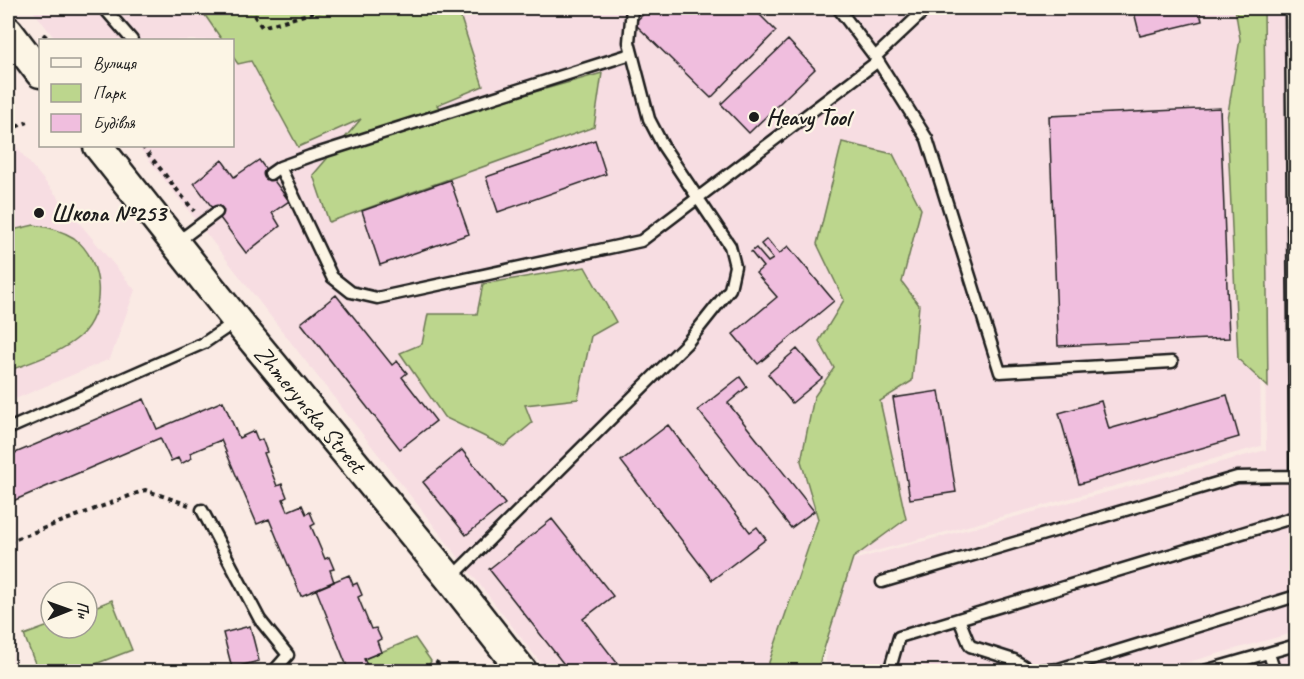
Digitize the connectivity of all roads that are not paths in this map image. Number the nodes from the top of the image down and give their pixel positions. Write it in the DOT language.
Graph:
graph roads {
  1 [pos="104,8"];
  2 [pos="632,8"];
  3 [pos="838,8"];
  4 [pos="927,8"];
  5 [pos="1291,8"];
  6 [pos="8,31"];
  7 [pos="131,39"];
  8 [pos="631,54"];
  9 [pos="876,59"];
  10 [pos="39,72"];
  11 [pos="99,147"];
  12 [pos="280,167"];
  13 [pos="270,174"];
  14 [pos="698,197"];
  15 [pos="217,212"];
  16 [pos="176,243"];
  17 [pos="237,321"];
  18 [pos="1172,362"];
  19 [pos="1296,407"];
  20 [pos="8,429"];
  21 [pos="1296,476"];
  22 [pos="202,510"];
  23 [pos="1295,517"];
  24 [pos="1296,541"];
  25 [pos="450,579"];
  26 [pos="882,582"];
  27 [pos="1296,596"];
  28 [pos="959,619"];
  29 [pos="1296,645"];
  30 [pos="1269,654"];
  31 [pos="273,672"];
  32 [pos="523,672"];
  33 [pos="889,672"];
  34 [pos="1201,672"];
  35 [pos="1275,672"];
  1 -- 7 [label="lane"];
  2 -- 8 [label="lane"];
  3 -- 9 [label="lane"];
  4 -- 9 [label="lane"];
  5 -- 19 [label="lane"];
  6 -- 10 [label="main road"];
  8 -- 12 [label="lane"];
  8 -- 14 [label="lane"];
  9 -- 14 [label="lane"];
  9 -- 18 [label="lane"];
  11 -- 16 [label="main road, Zhmerynska Street"];
  12 -- 13 [label="lane"];
  12 -- 14 [label="lane"];
  14 -- 25 [label="lane"];
  15 -- 16 [label="lane"];
  16 -- 17 [label="main road, Zhmerynska Street"];
  17 -- 20 [label="lane"];
  17 -- 25 [label="main road, Zhmerynska Street"];
  19 -- 21 [label="lane"];
  21 -- 23 [label="lane"];
  21 -- 26 [label="lane"];
  22 -- 31 [label="lane"];
  23 -- 24 [label="lane"];
  23 -- 28 [label="lane"];
  25 -- 32 [label="main road, Zhmerynska Street"];
  27 -- 28 [label="lane"];
  28 -- 33 [label="lane"];
  29 -- 30 [label="lane"];
  30 -- 34 [label="lane"];
  30 -- 35 [label="lane"];
}
